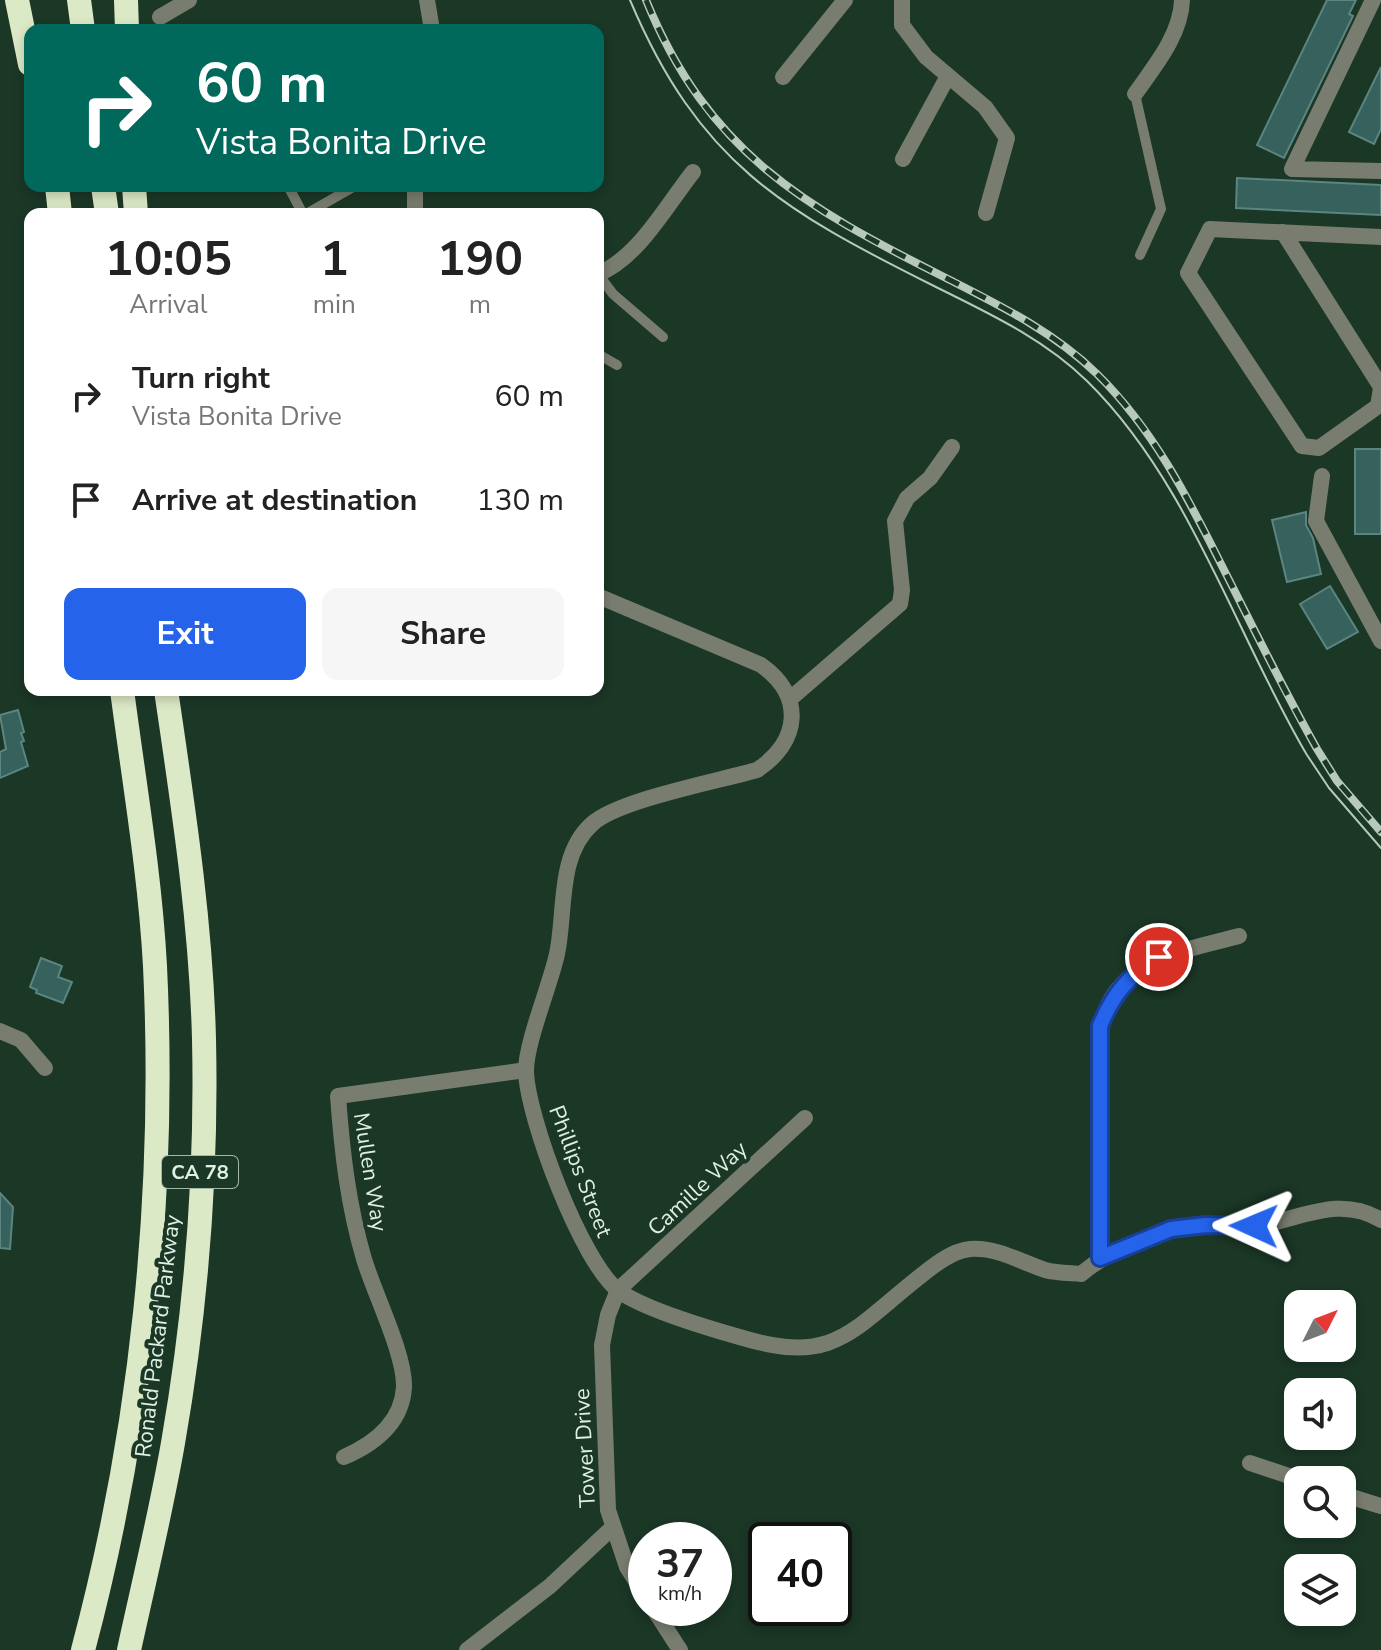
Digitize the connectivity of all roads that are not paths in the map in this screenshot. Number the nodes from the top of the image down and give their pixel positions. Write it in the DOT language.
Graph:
graph roads {
  1 [pos="17,0"];
  2 [pos="34,0"];
  3 [pos="79,0"];
  4 [pos="126,0"];
  5 [pos="189,0"];
  6 [pos="427,0"];
  7 [pos="845,0"];
  8 [pos="902,0"];
  9 [pos="1182,0"];
  10 [pos="1373,0"];
  11 [pos="160,17"];
  12 [pos="37,24"];
  13 [pos="82,24"];
  14 [pos="127,24"];
  15 [pos="431,24"];
  16 [pos="24,34"];
  17 [pos="948,76"];
  18 [pos="783,77"];
  19 [pos="1135,94"];
  20 [pos="903,159"];
  21 [pos="1381,171"];
  22 [pos="693,172"];
  23 [pos="344,192"];
  24 [pos="315,208"];
  25 [pos="986,213"];
  26 [pos="1283,232"];
  27 [pos="1381,237"];
  28 [pos="1140,255"];
  29 [pos="604,271"];
  30 [pos="604,282"];
  31 [pos="663,337"];
  32 [pos="604,357"];
  33 [pos="617,365"];
  34 [pos="1381,388"];
  35 [pos="952,447"];
  36 [pos="1322,476"];
  37 [pos="604,599"];
  38 [pos="1381,641"];
  39 [pos="123,696"];
  40 [pos="167,696"];
  41 [pos="790,699"];
  42 [pos="1239,936"];
  43 [pos="0,1031"];
  44 [pos="45,1068"];
  45 [pos="526,1070"];
  46 [pos="805,1118"];
  47 [pos="1381,1220"];
  48 [pos="1100,1258"];
  49 [pos="618,1290"];
  50 [pos="344,1457"];
  51 [pos="1250,1463"];
  52 [pos="1284,1474"];
  53 [pos="1356,1498"];
  54 [pos="1381,1506"];
  55 [pos="612,1528"];
  56 [pos="628,1569"];
  57 [pos="665,1626"];
  58 [pos="83,1650"];
  59 [pos="129,1650"];
  60 [pos="467,1650"];
  61 [pos="680,1650"];
  1 -- 16 [label="highway"];
  2 -- 12 [label="highway"];
  3 -- 13 [label="highway"];
  4 -- 14 [label="highway"];
  5 -- 11 [label="street"];
  6 -- 15 [label="street"];
  7 -- 18 [label="street"];
  8 -- 17 [label="street"];
  9 -- 19 [label="street"];
  10 -- 21 [label="street"];
  17 -- 20 [label="street"];
  17 -- 25 [label="street"];
  19 -- 28 [label="lane"];
  22 -- 29 [label="street"];
  23 -- 24 [label="lane"];
  26 -- 27 [label="street"];
  26 -- 34 [label="street"];
  26 -- 34 [label="street"];
  30 -- 31 [label="lane"];
  32 -- 33 [label="lane"];
  35 -- 41 [label="street"];
  36 -- 38 [label="street"];
  37 -- 41 [label="street"];
  39 -- 58 [label="highway, Ronald Packard Parkway / CA 78"];
  40 -- 59 [label="highway, Ronald Packard Parkway / CA 78"];
  41 -- 45 [label="street, Phillips Street"];
  42 -- 48 [label="street"];
  43 -- 44 [label="street"];
  45 -- 49 [label="street, Phillips Street"];
  45 -- 50 [label="street, Mullen Way"];
  46 -- 49 [label="street, Camille Way"];
  47 -- 48 [label="street, Phillips Street"];
  48 -- 49 [label="street, Phillips Street"];
  49 -- 55 [label="street, Tower Drive"];
  51 -- 52 [label="street"];
  53 -- 54 [label="street"];
  55 -- 56 [label="street, Tower Drive"];
  55 -- 60 [label="street"];
  57 -- 61 [label="street"];
}
